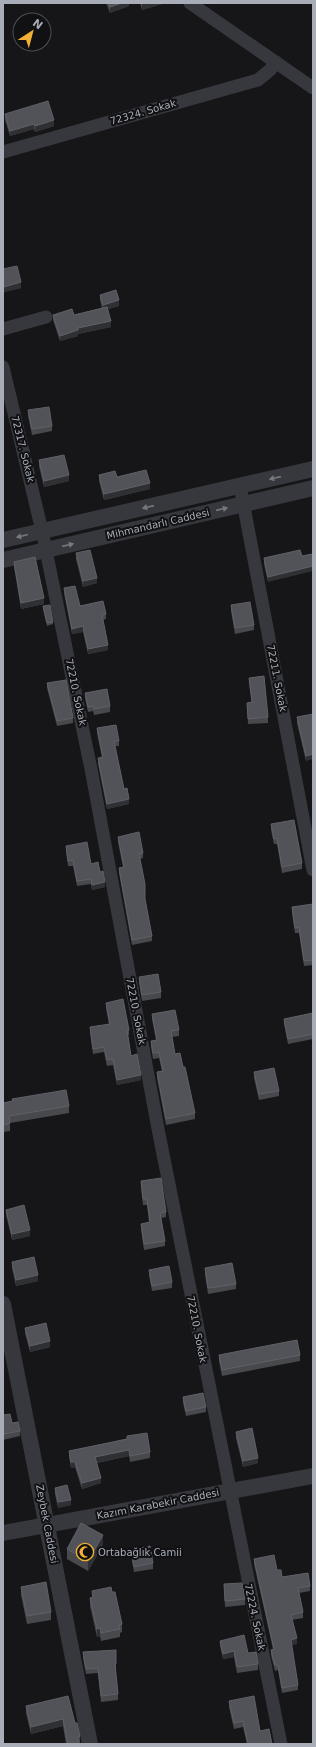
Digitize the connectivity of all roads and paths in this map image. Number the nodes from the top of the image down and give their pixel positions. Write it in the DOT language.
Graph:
graph roads {
  1 [pos="190,3"];
  2 [pos="276,62"];
  3 [pos="313,88"];
  4 [pos="3,152"];
  5 [pos="46,317"];
  6 [pos="3,329"];
  7 [pos="3,367"];
  8 [pos="313,469"];
  9 [pos="240,486"];
  10 [pos="313,488"];
  11 [pos="244,504"];
  12 [pos="42,531"];
  13 [pos="3,540"];
  14 [pos="46,550"];
  15 [pos="3,560"];
  16 [pos="313,870"];
  17 [pos="3,1304"];
  18 [pos="313,1476"];
  19 [pos="229,1491"];
  20 [pos="47,1525"];
  21 [pos="3,1532"];
  22 [pos="90,1744"];
  23 [pos="281,1744"];
  1 -- 2 [label="street"];
  2 -- 3 [label="street"];
  2 -- 4 [label="street, 72324. Sokak"];
  5 -- 6 [label="street"];
  7 -- 12 [label="street, 72317. Sokak"];
  8 -- 9 [label="street, Mihmandarlı Caddesi, one-way"];
  9 -- 11 [label="street, 72211. Sokak"];
  9 -- 12 [label="street, Mihmandarlı Caddesi, one-way"];
  10 -- 11 [label="street, Mihmandarlı Caddesi"];
  14 -- 11 [label="street, Mihmandarlı Caddesi, one-way"];
  11 -- 16 [label="street, 72211. Sokak"];
  12 -- 13 [label="street, Mihmandarlı Caddesi, one-way"];
  12 -- 14 [label="street, 72210. Sokak"];
  14 -- 15 [label="street, Mihmandarlı Caddesi"];
  14 -- 19 [label="street, 72210. Sokak"];
  17 -- 20 [label="street, Zeybek Caddesi"];
  18 -- 19 [label="street, Kazım Karabekir Caddesi"];
  19 -- 20 [label="street, Kazım Karabekir Caddesi"];
  19 -- 23 [label="street, 72224. Sokak"];
  20 -- 21 [label="street, Kazım Karabekir Caddesi"];
  20 -- 22 [label="street, Zeybek Caddesi"];
}
